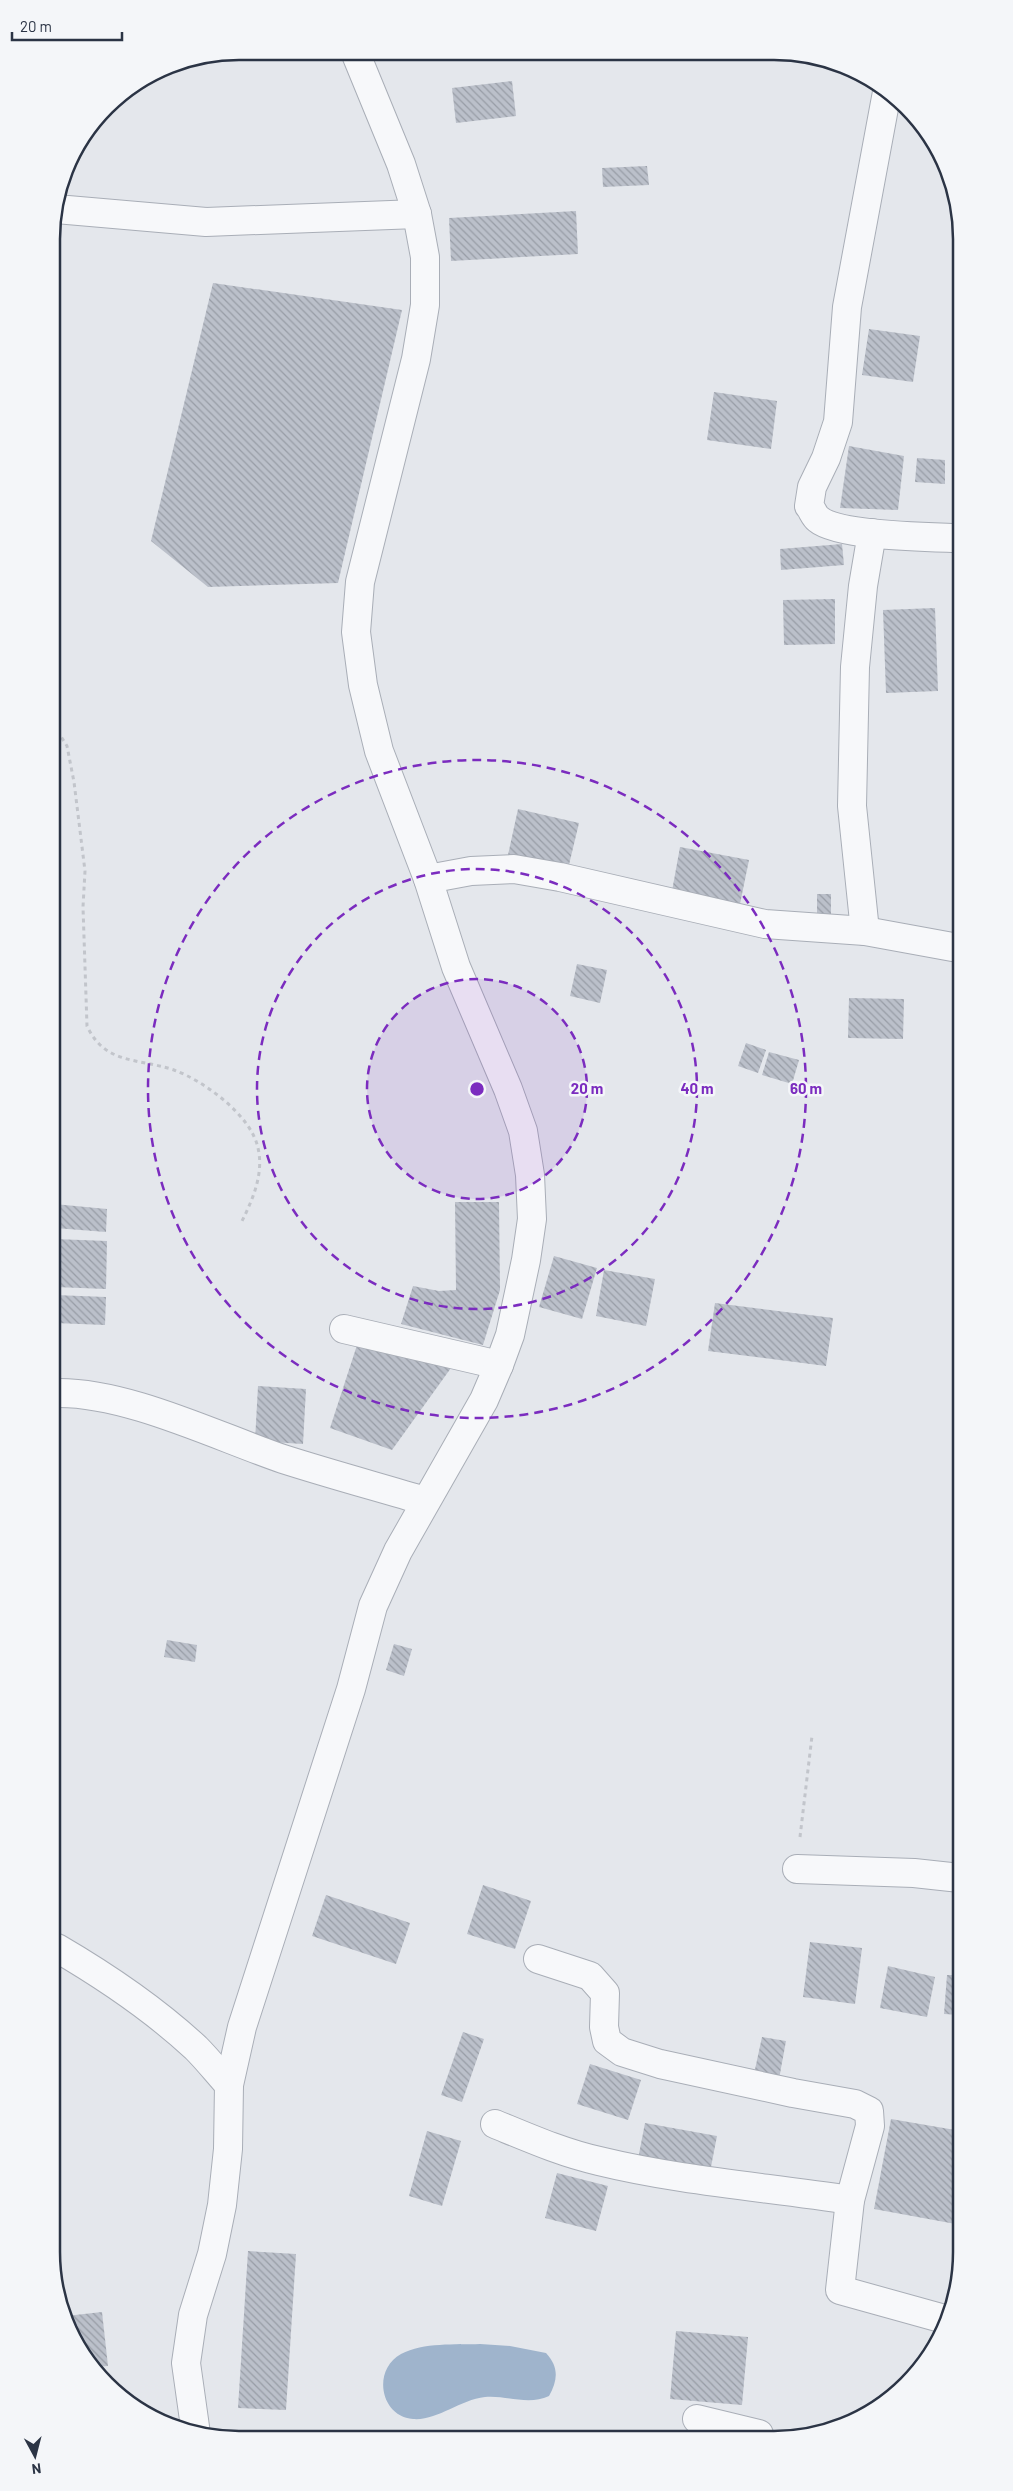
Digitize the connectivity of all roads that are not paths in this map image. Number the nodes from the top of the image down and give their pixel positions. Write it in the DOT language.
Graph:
graph roads {
  1 [pos="358,60"];
  2 [pos="886,99"];
  3 [pos="62,210"];
  4 [pos="417,214"];
  5 [pos="872,533"];
  6 [pos="953,538"];
  7 [pos="428,879"];
  8 [pos="865,931"];
  9 [pos="953,947"];
  10 [pos="344,1329"];
  11 [pos="498,1365"];
  12 [pos="60,1393"];
  13 [pos="425,1501"];
  14 [pos="796,1869"];
  15 [pos="953,1877"];
  16 [pos="60,1950"];
  17 [pos="538,1959"];
  18 [pos="229,2085"];
  19 [pos="495,2124"];
  20 [pos="850,2200"];
  21 [pos="940,2318"];
  22 [pos="697,2420"];
  23 [pos="195,2426"];
  24 [pos="746,2431"];
  1 -- 4 [label="street"];
  2 -- 5 [label="street"];
  3 -- 4 [label="street"];
  4 -- 7 [label="street"];
  5 -- 6 [label="street"];
  5 -- 8 [label="street"];
  7 -- 8 [label="street"];
  7 -- 11 [label="street"];
  8 -- 9 [label="street"];
  10 -- 11 [label="street"];
  11 -- 13 [label="street"];
  12 -- 13 [label="street"];
  13 -- 18 [label="street"];
  14 -- 15 [label="street"];
  16 -- 18 [label="street"];
  17 -- 20 [label="street"];
  18 -- 23 [label="street"];
  19 -- 20 [label="street"];
  20 -- 21 [label="street"];
  22 -- 24 [label="street"];
}
